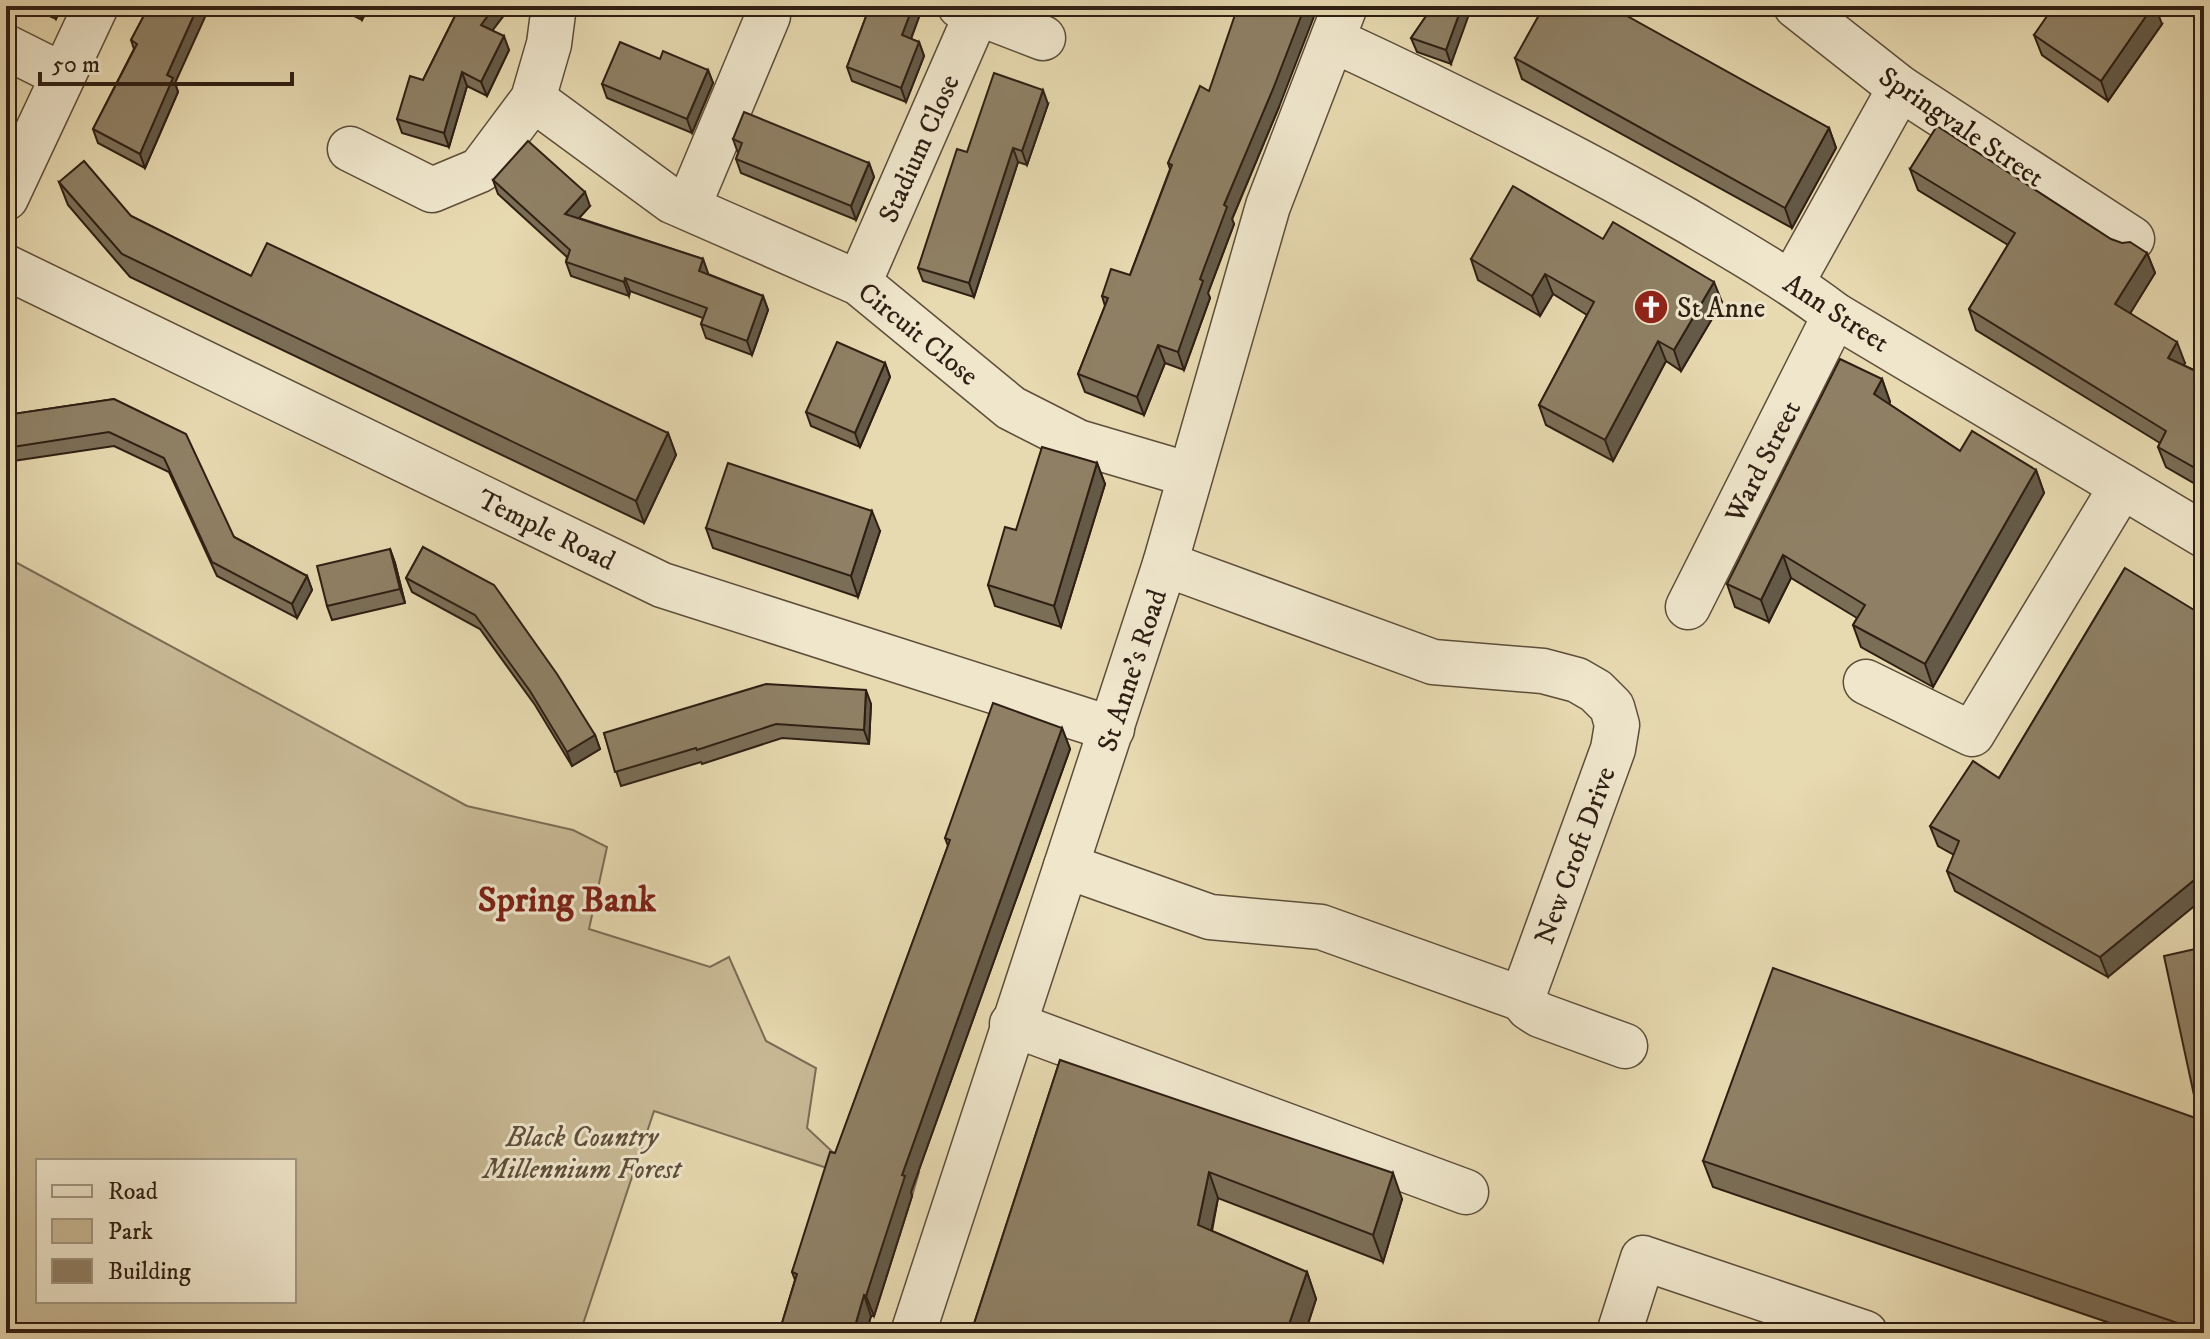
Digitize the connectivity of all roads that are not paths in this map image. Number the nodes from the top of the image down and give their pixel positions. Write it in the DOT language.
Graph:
graph roads {
  1 [pos="96,6"];
  2 [pos="554,6"];
  3 [pos="766,6"];
  4 [pos="1796,6"];
  5 [pos="969,9"];
  6 [pos="1339,23"];
  7 [pos="1043,38"];
  8 [pos="6,47"];
  9 [pos="62,75"];
  10 [pos="1900,88"];
  11 [pos="533,99"];
  12 [pos="350,149"];
  13 [pos="6,198"];
  14 [pos="688,207"];
  15 [pos="2132,239"];
  16 [pos="6,267"];
  17 [pos="1792,282"];
  18 [pos="859,283"];
  19 [pos="1835,315"];
  20 [pos="1190,475"];
  21 [pos="2122,486"];
  22 [pos="2204,535"];
  23 [pos="1165,564"];
  24 [pos="1688,607"];
  25 [pos="1866,682"];
  26 [pos="1112,729"];
  27 [pos="1066,866"];
  28 [pos="1522,999"];
  29 [pos="1012,1024"];
  30 [pos="1625,1046"];
  31 [pos="1466,1192"];
  32 [pos="913,1333"];
  33 [pos="1619,1333"];
  34 [pos="1865,1333"];
  1 -- 9 [label="street"];
  2 -- 11 [label="street"];
  3 -- 14 [label="street"];
  4 -- 10 [label="street, Springvale Street"];
  5 -- 7 [label="street, Stadium Close"];
  5 -- 18 [label="street, Stadium Close"];
  6 -- 17 [label="street, Ann Street"];
  6 -- 20 [label="street, St Anne's Road"];
  8 -- 9 [label="street"];
  9 -- 13 [label="street"];
  10 -- 15 [label="street, Springvale Street"];
  10 -- 17 [label="street"];
  11 -- 12 [label="street"];
  11 -- 14 [label="street, Circuit Close"];
  14 -- 18 [label="street, Circuit Close"];
  16 -- 26 [label="street, Temple Road"];
  17 -- 19 [label="street, Ann Street"];
  18 -- 20 [label="street, Circuit Close"];
  19 -- 21 [label="street, Ann Street"];
  19 -- 24 [label="street, Ward Street"];
  20 -- 23 [label="street, St Anne's Road"];
  21 -- 22 [label="street, Ann Street"];
  21 -- 25 [label="street"];
  23 -- 26 [label="street, St Anne's Road"];
  23 -- 28 [label="street, New Croft Drive"];
  26 -- 27 [label="street, St Anne's Road"];
  27 -- 28 [label="street"];
  27 -- 29 [label="street, St Anne's Road"];
  28 -- 30 [label="street"];
  29 -- 31 [label="street"];
  29 -- 32 [label="street, St Anne's Road"];
  33 -- 34 [label="street"];
}
